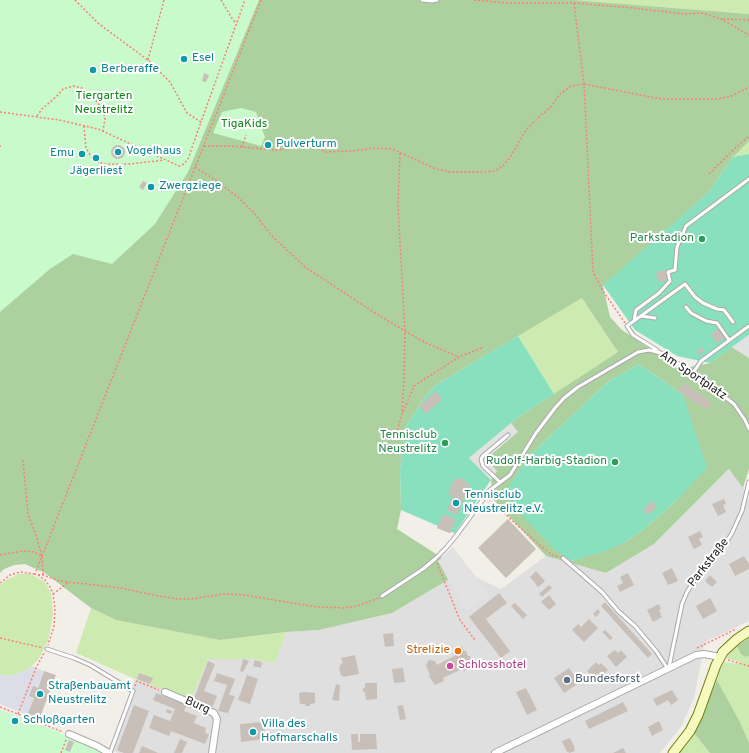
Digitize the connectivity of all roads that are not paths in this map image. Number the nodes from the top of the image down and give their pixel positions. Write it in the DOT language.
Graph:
graph roads {
  1 [pos="422,0"];
  2 [pos="437,0"];
  3 [pos="749,179"];
  4 [pos="686,307"];
  5 [pos="641,316"];
  6 [pos="655,318"];
  7 [pos="634,321"];
  8 [pos="733,322"];
  9 [pos="749,326"];
  10 [pos="730,340"];
  11 [pos="661,353"];
  12 [pos="693,373"];
  13 [pos="749,429"];
  14 [pos="508,435"];
  15 [pos="500,482"];
  16 [pos="749,482"];
  17 [pos="563,558"];
  18 [pos="382,596"];
  19 [pos="749,631"];
  20 [pos="47,649"];
  21 [pos="720,657"];
  22 [pos="668,669"];
  23 [pos="165,692"];
  24 [pos="68,734"];
  25 [pos="110,753"];
  26 [pos="212,753"];
  27 [pos="495,753"];
  28 [pos="673,753"];
  1 -- 2 [label="lane"];
  3 -- 7 [label="lane"];
  4 -- 10 [label="lane"];
  5 -- 6 [label="lane"];
  5 -- 7 [label="lane"];
  5 -- 8 [label="lane"];
  7 -- 11 [label="lane"];
  9 -- 10 [label="lane"];
  10 -- 12 [label="lane"];
  11 -- 12 [label="lane, Am Sportplatz"];
  11 -- 15 [label="lane, Am Sportplatz"];
  12 -- 13 [label="lane, Am Sportplatz"];
  14 -- 15 [label="lane"];
  15 -- 18 [label="lane, Am Sportplatz"];
  16 -- 22 [label="lane, Parkstraße"];
  17 -- 22 [label="lane"];
  19 -- 21 [label="main road"];
  20 -- 25 [label="lane"];
  21 -- 22 [label="street"];
  21 -- 28 [label="main road"];
  22 -- 27 [label="street"];
  23 -- 26 [label="street, Burg"];
  24 -- 25 [label="street"];
}
